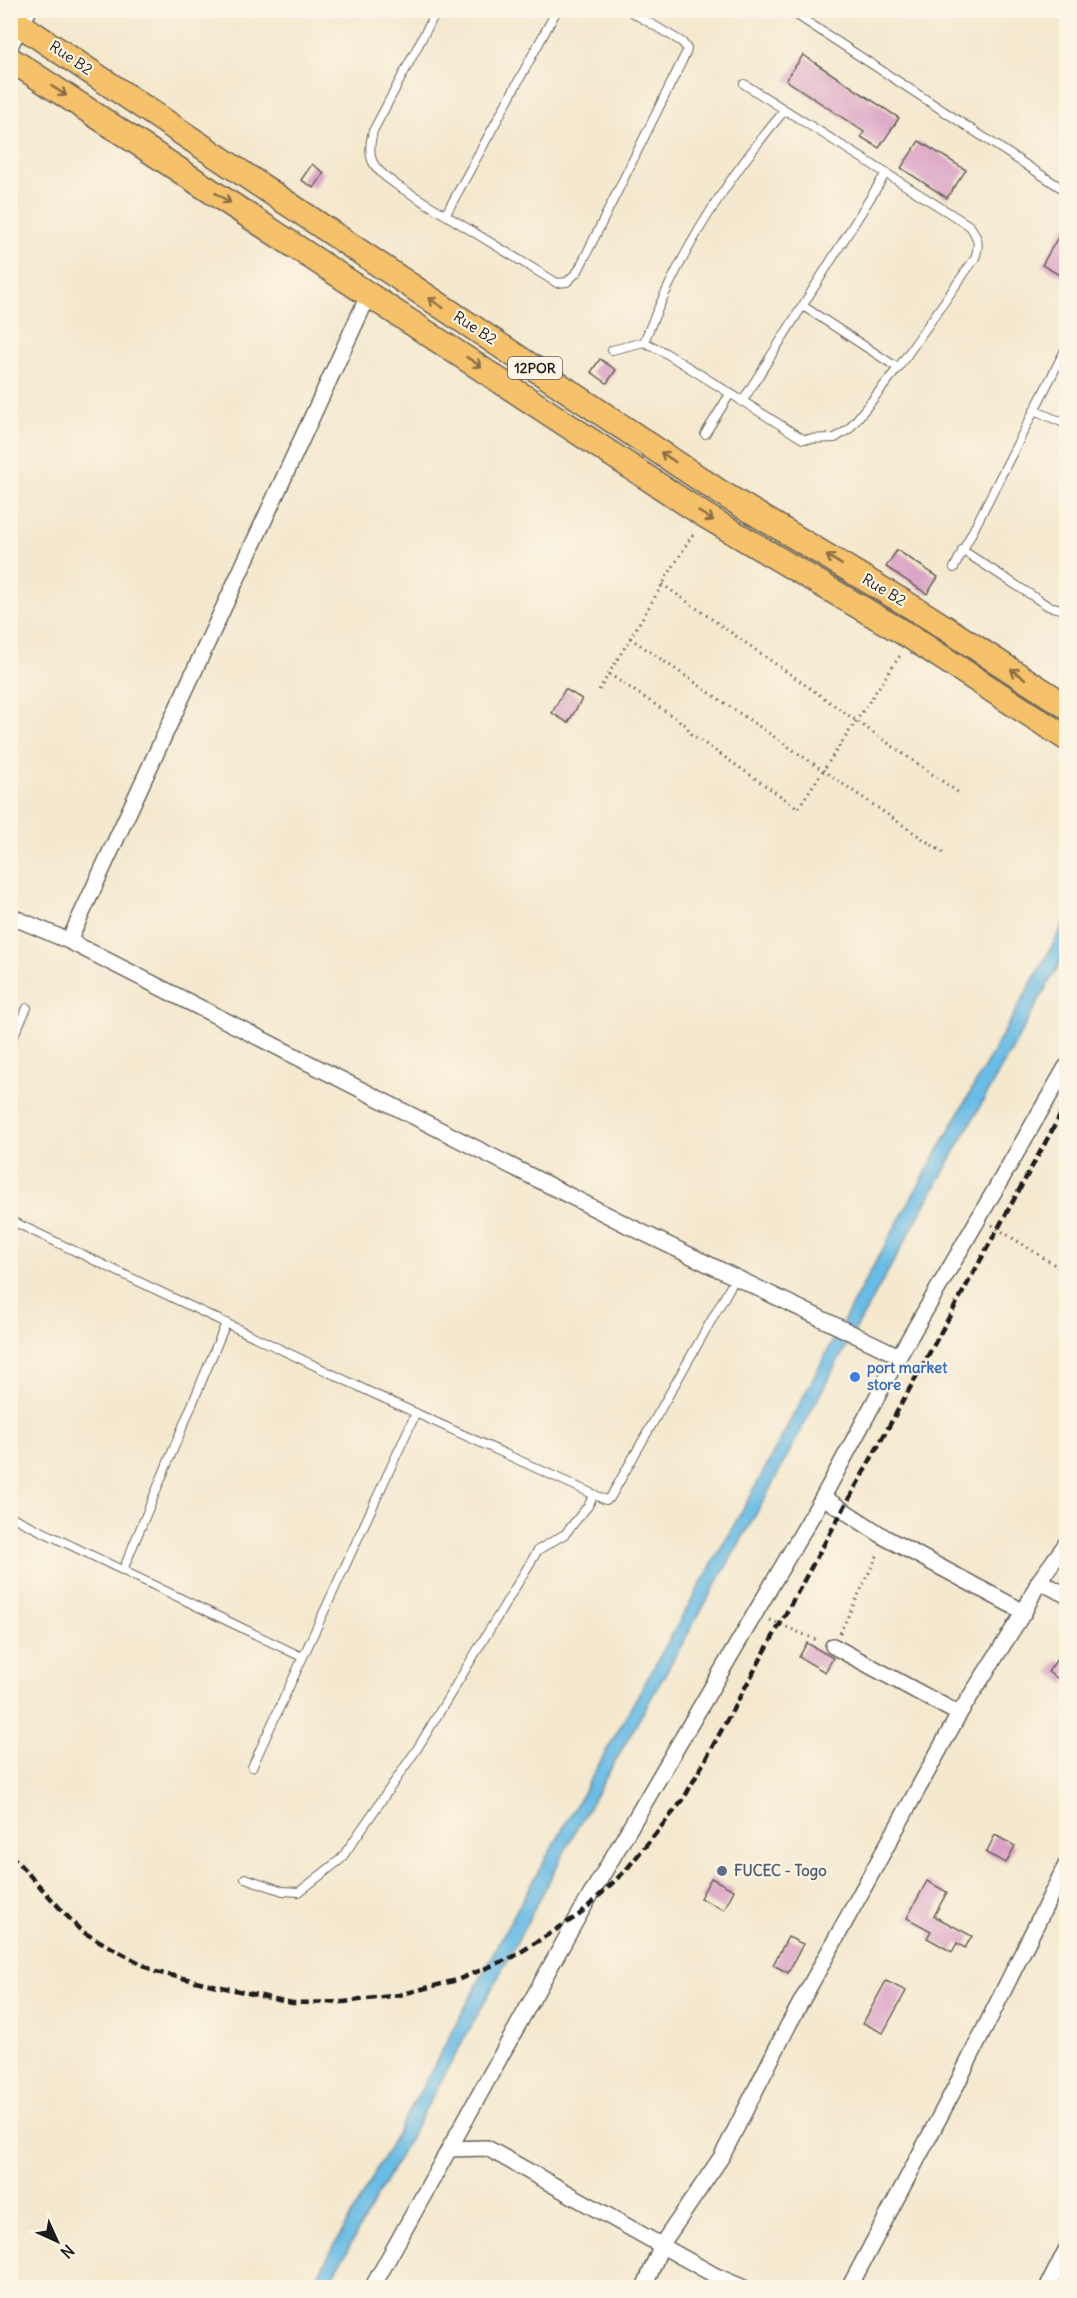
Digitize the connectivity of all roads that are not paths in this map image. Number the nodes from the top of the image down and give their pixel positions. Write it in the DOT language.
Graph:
graph roads {
  1 [pos="437,10"];
  2 [pos="558,10"];
  3 [pos="628,10"];
  4 [pos="789,10"];
  5 [pos="18,25"];
  6 [pos="10,59"];
  7 [pos="744,84"];
  8 [pos="785,110"];
  9 [pos="886,173"];
  10 [pos="1066,191"];
  11 [pos="446,214"];
  12 [pos="369,294"];
  13 [pos="803,306"];
  14 [pos="644,342"];
  15 [pos="1066,348"];
  16 [pos="612,350"];
  17 [pos="898,368"];
  18 [pos="730,394"];
  19 [pos="742,402"];
  20 [pos="1034,410"];
  21 [pos="1066,424"];
  22 [pos="705,434"];
  23 [pos="962,550"];
  24 [pos="954,568"];
  25 [pos="1066,610"];
  26 [pos="1066,706"];
  27 [pos="1066,738"];
  28 [pos="10,916"];
  29 [pos="69,941"];
  30 [pos="27,1008"];
  31 [pos="10,1043"];
  32 [pos="1066,1067"];
  33 [pos="10,1220"];
  34 [pos="736,1277"];
  35 [pos="226,1323"];
  36 [pos="898,1356"];
  37 [pos="416,1413"];
  38 [pos="594,1494"];
  39 [pos="822,1497"];
  40 [pos="10,1516"];
  41 [pos="1066,1544"];
  42 [pos="123,1570"];
  43 [pos="1040,1581"];
  44 [pos="1066,1595"];
  45 [pos="1024,1612"];
  46 [pos="833,1646"];
  47 [pos="302,1657"];
  48 [pos="959,1714"];
  49 [pos="252,1767"];
  50 [pos="1066,1864"];
  51 [pos="245,1878"];
  52 [pos="449,2149"];
  53 [pos="662,2244"];
  54 [pos="1066,2250"];
  55 [pos="372,2288"];
  56 [pos="644,2288"];
  57 [pos="744,2288"];
  58 [pos="849,2288"];
  59 [pos="1047,2288"];
  1 -- 11 [label="lane"];
  2 -- 11 [label="lane"];
  3 -- 11 [label="lane"];
  4 -- 10 [label="lane"];
  26 -- 5 [label="main road, Rue B2 / 12POR, one-way"];
  6 -- 12 [label="main road, Rue B2 / 12POR, one-way"];
  7 -- 8 [label="lane"];
  8 -- 9 [label="lane"];
  8 -- 14 [label="lane"];
  9 -- 13 [label="lane"];
  9 -- 17 [label="lane"];
  12 -- 27 [label="main road, Rue B2 / 12POR, one-way"];
  12 -- 29 [label="street"];
  13 -- 17 [label="lane"];
  13 -- 19 [label="lane"];
  14 -- 16 [label="lane"];
  14 -- 18 [label="lane"];
  15 -- 20 [label="lane"];
  17 -- 19 [label="lane"];
  18 -- 19 [label="lane"];
  18 -- 22 [label="lane"];
  20 -- 21 [label="lane"];
  20 -- 23 [label="lane"];
  23 -- 24 [label="lane"];
  23 -- 25 [label="lane"];
  28 -- 29 [label="street"];
  29 -- 34 [label="street"];
  30 -- 31 [label="lane"];
  32 -- 36 [label="street"];
  33 -- 35 [label="lane"];
  34 -- 36 [label="street"];
  34 -- 38 [label="lane"];
  35 -- 37 [label="lane"];
  35 -- 42 [label="lane"];
  36 -- 39 [label="street"];
  37 -- 38 [label="lane"];
  37 -- 47 [label="lane"];
  38 -- 51 [label="lane"];
  39 -- 45 [label="street"];
  39 -- 52 [label="street"];
  40 -- 42 [label="lane"];
  41 -- 43 [label="street"];
  42 -- 47 [label="lane"];
  43 -- 44 [label="street"];
  43 -- 45 [label="street"];
  45 -- 48 [label="street"];
  46 -- 48 [label="street"];
  47 -- 49 [label="lane"];
  48 -- 53 [label="street"];
  50 -- 58 [label="street"];
  52 -- 53 [label="street"];
  52 -- 55 [label="street"];
  53 -- 56 [label="street"];
  53 -- 57 [label="street"];
  54 -- 59 [label="street"];
}
